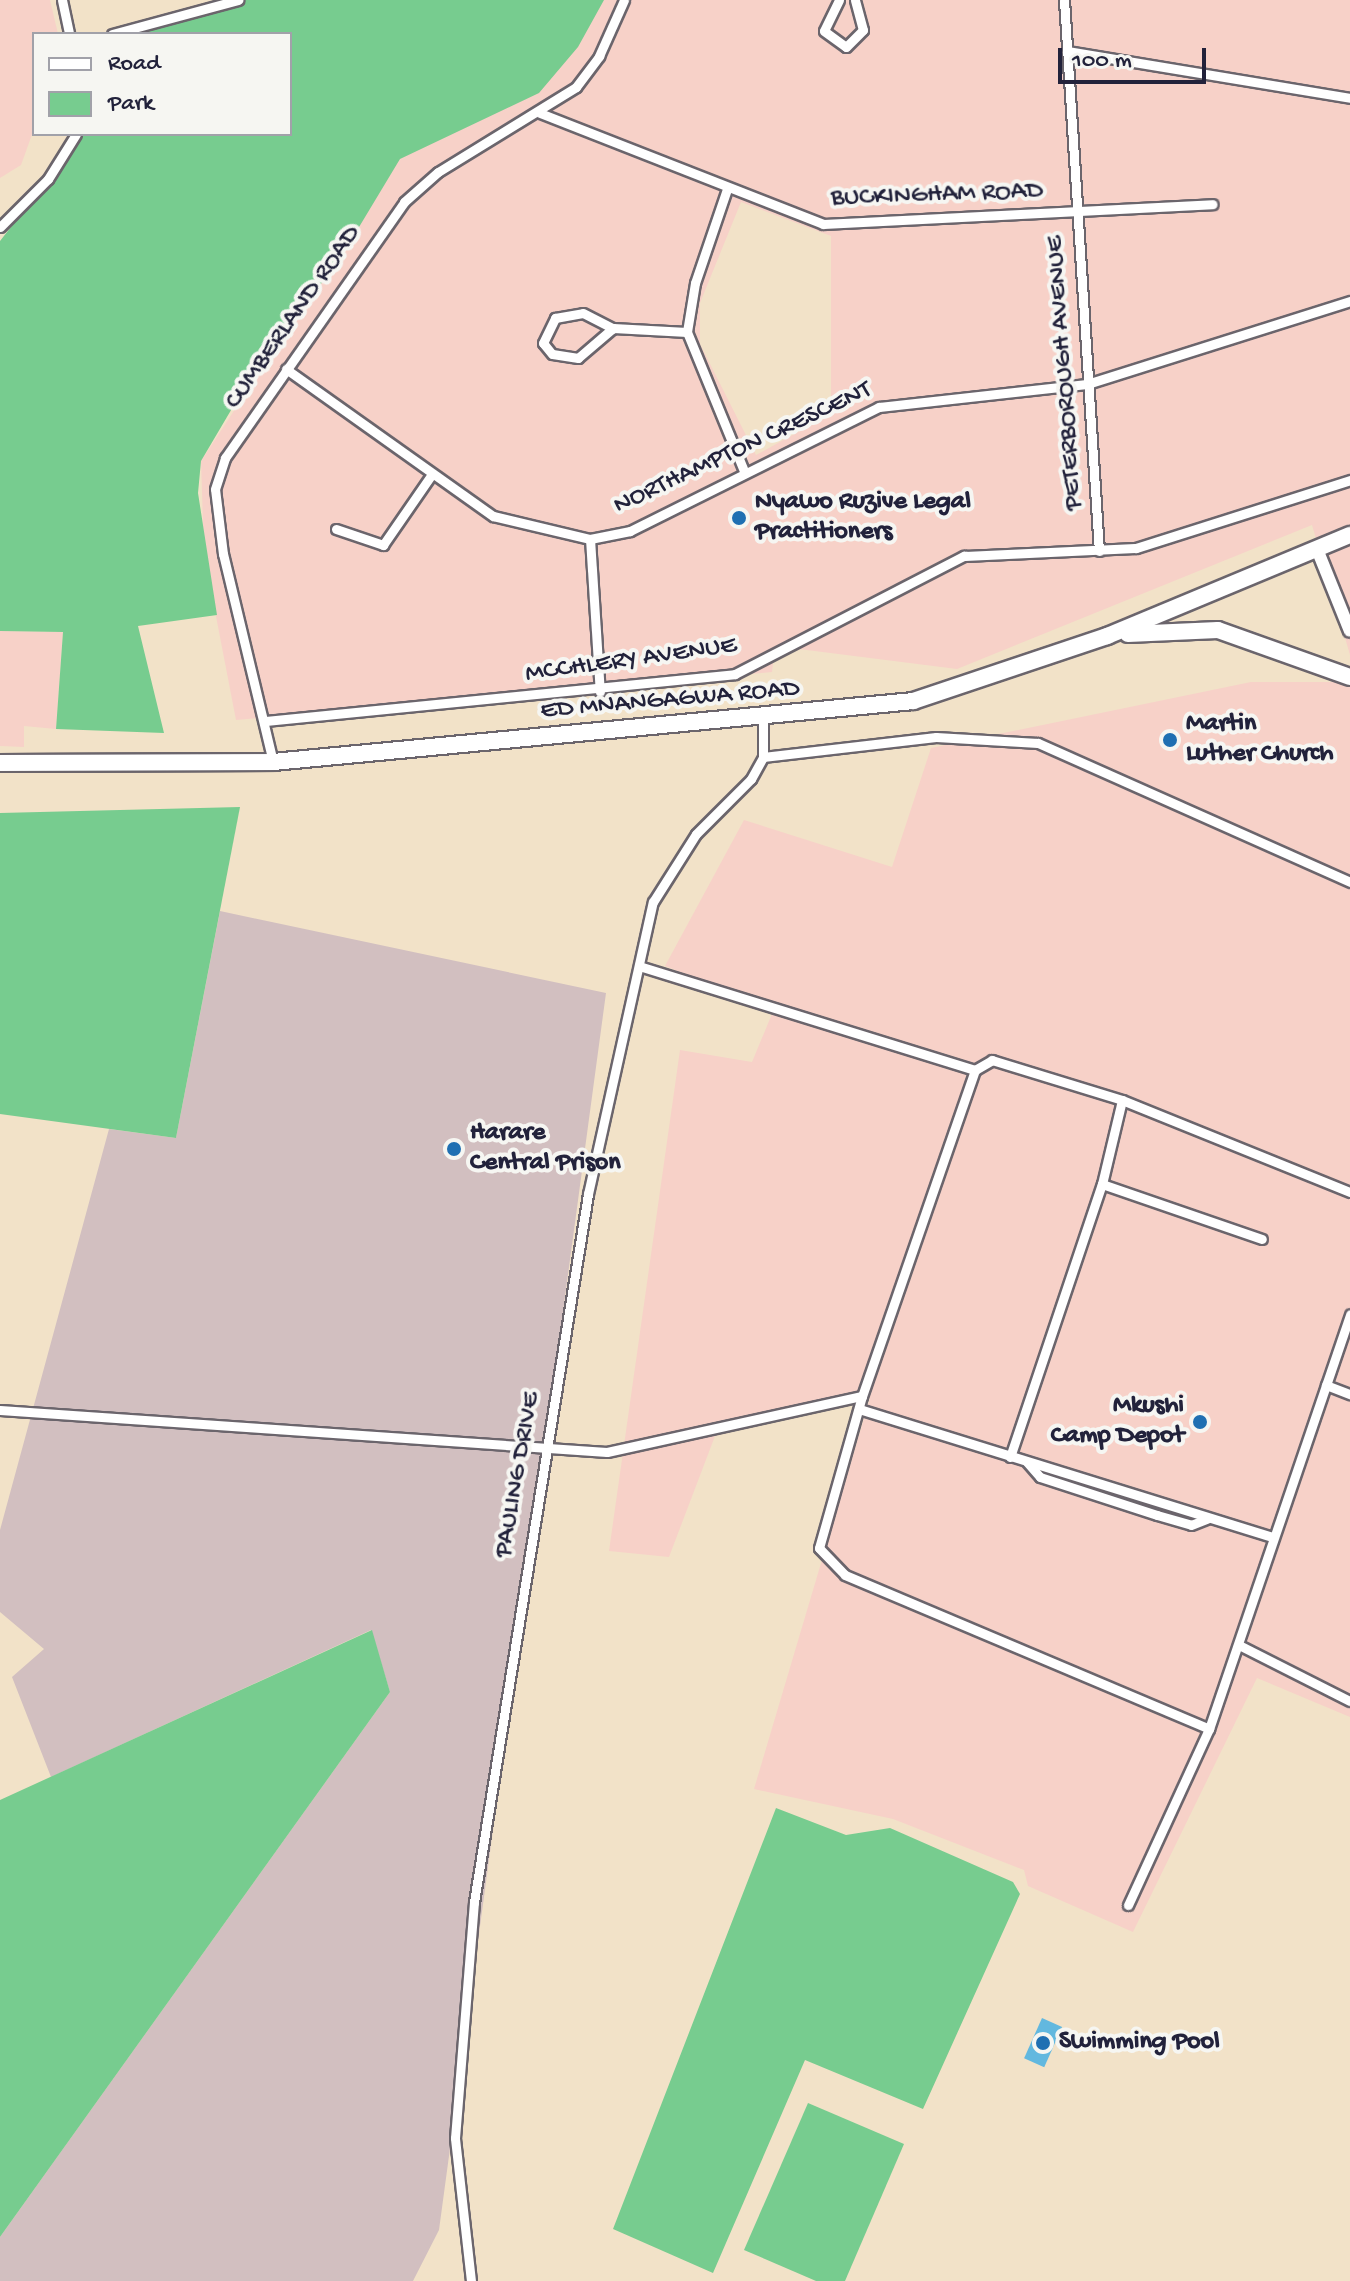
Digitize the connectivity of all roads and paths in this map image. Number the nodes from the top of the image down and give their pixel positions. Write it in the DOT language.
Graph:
graph roads {
  1 [pos="62,0"];
  2 [pos="238,0"];
  3 [pos="624,0"];
  4 [pos="839,0"];
  5 [pos="855,0"];
  6 [pos="1064,0"];
  7 [pos="69,32"];
  8 [pos="119,32"];
  9 [pos="1067,51"];
  10 [pos="1350,98"];
  11 [pos="540,113"];
  12 [pos="75,136"];
  13 [pos="727,189"];
  14 [pos="1212,204"];
  15 [pos="1078,212"];
  16 [pos="0,227"];
  17 [pos="1350,301"];
  18 [pos="613,328"];
  19 [pos="687,332"];
  20 [pos="286,369"];
  21 [pos="1087,384"];
  22 [pos="744,471"];
  23 [pos="432,474"];
  24 [pos="1350,480"];
  25 [pos="336,529"];
  26 [pos="1350,535"];
  27 [pos="590,539"];
  28 [pos="1317,549"];
  29 [pos="1099,551"];
  30 [pos="1350,631"];
  31 [pos="1107,636"];
  32 [pos="1350,677"];
  33 [pos="600,692"];
  34 [pos="763,718"];
  35 [pos="265,721"];
  36 [pos="763,757"];
  37 [pos="273,762"];
  38 [pos="0,763"];
  39 [pos="1350,882"];
  40 [pos="639,966"];
  41 [pos="975,1070"];
  42 [pos="1122,1100"];
  43 [pos="1102,1184"];
  44 [pos="1350,1192"];
  45 [pos="1262,1239"];
  46 [pos="1350,1314"];
  47 [pos="1326,1385"];
  48 [pos="1350,1394"];
  49 [pos="862,1396"];
  50 [pos="859,1409"];
  51 [pos="0,1410"];
  52 [pos="546,1453"];
  53 [pos="1010,1457"];
  54 [pos="1027,1462"];
  55 [pos="1141,1492"];
  56 [pos="1138,1508"];
  57 [pos="1207,1519"];
  58 [pos="1272,1537"];
  59 [pos="1239,1645"];
  60 [pos="1350,1701"];
  61 [pos="1209,1729"];
  62 [pos="1128,1905"];
  63 [pos="471,2281"];
  1 -- 7 [label="street"];
  2 -- 8 [label="street"];
  3 -- 11 [label="street, CUMBERLAND ROAD"];
  4 -- 5 [label="street"];
  6 -- 9 [label="street, PETERBOROUGH AVENUE"];
  9 -- 10 [label="street"];
  9 -- 15 [label="street, PETERBOROUGH AVENUE"];
  11 -- 13 [label="street, BUCKINGHAM ROAD"];
  11 -- 20 [label="street, CUMBERLAND ROAD"];
  12 -- 16 [label="street"];
  13 -- 15 [label="street, BUCKINGHAM ROAD"];
  13 -- 19 [label="street"];
  14 -- 15 [label="street, BUCKINGHAM ROAD"];
  15 -- 21 [label="street, PETERBOROUGH AVENUE"];
  17 -- 21 [label="street, NORTHAMPTON CRESCENT"];
  18 -- 18 [label="street"];
  18 -- 19 [label="street"];
  19 -- 22 [label="street"];
  20 -- 23 [label="street, NORTHAMPTON CRESCENT"];
  20 -- 35 [label="street, CUMBERLAND ROAD"];
  21 -- 22 [label="street, NORTHAMPTON CRESCENT"];
  21 -- 29 [label="street, PETERBOROUGH AVENUE"];
  22 -- 27 [label="street, NORTHAMPTON CRESCENT"];
  23 -- 25 [label="street"];
  23 -- 27 [label="street, NORTHAMPTON CRESCENT"];
  24 -- 29 [label="street, MCCHLERY AVENUE"];
  26 -- 28 [label="highway, ED MNANGAGWA ROAD"];
  27 -- 33 [label="street"];
  28 -- 30 [label="main road"];
  28 -- 31 [label="highway, ED MNANGAGWA ROAD"];
  29 -- 33 [label="street, MCCHLERY AVENUE"];
  31 -- 32 [label="highway"];
  31 -- 34 [label="highway, ED MNANGAGWA ROAD"];
  33 -- 35 [label="street, MCCHLERY AVENUE"];
  34 -- 36 [label="street"];
  34 -- 37 [label="highway, ED MNANGAGWA ROAD"];
  35 -- 37 [label="street, CUMBERLAND ROAD"];
  36 -- 39 [label="street"];
  36 -- 40 [label="street, PAULING DRIVE"];
  37 -- 38 [label="highway, ED MNANGAGWA ROAD"];
  40 -- 41 [label="street"];
  40 -- 52 [label="street, PAULING DRIVE"];
  41 -- 42 [label="street"];
  41 -- 49 [label="street"];
  42 -- 43 [label="street"];
  42 -- 44 [label="street"];
  43 -- 45 [label="street"];
  43 -- 53 [label="street"];
  46 -- 47 [label="street"];
  47 -- 48 [label="street"];
  47 -- 58 [label="street"];
  49 -- 50 [label="street"];
  49 -- 52 [label="street"];
  50 -- 53 [label="street"];
  50 -- 61 [label="street"];
  51 -- 52 [label="street"];
  52 -- 63 [label="street, PAULING DRIVE"];
  53 -- 54 [label="street"];
  54 -- 55 [label="street"];
  54 -- 56 [label="street"];
  55 -- 56 [label="street"];
  55 -- 57 [label="street"];
  56 -- 57 [label="street"];
  57 -- 58 [label="street"];
  58 -- 59 [label="street"];
  59 -- 60 [label="street"];
  59 -- 61 [label="street"];
  61 -- 62 [label="street"];
}
